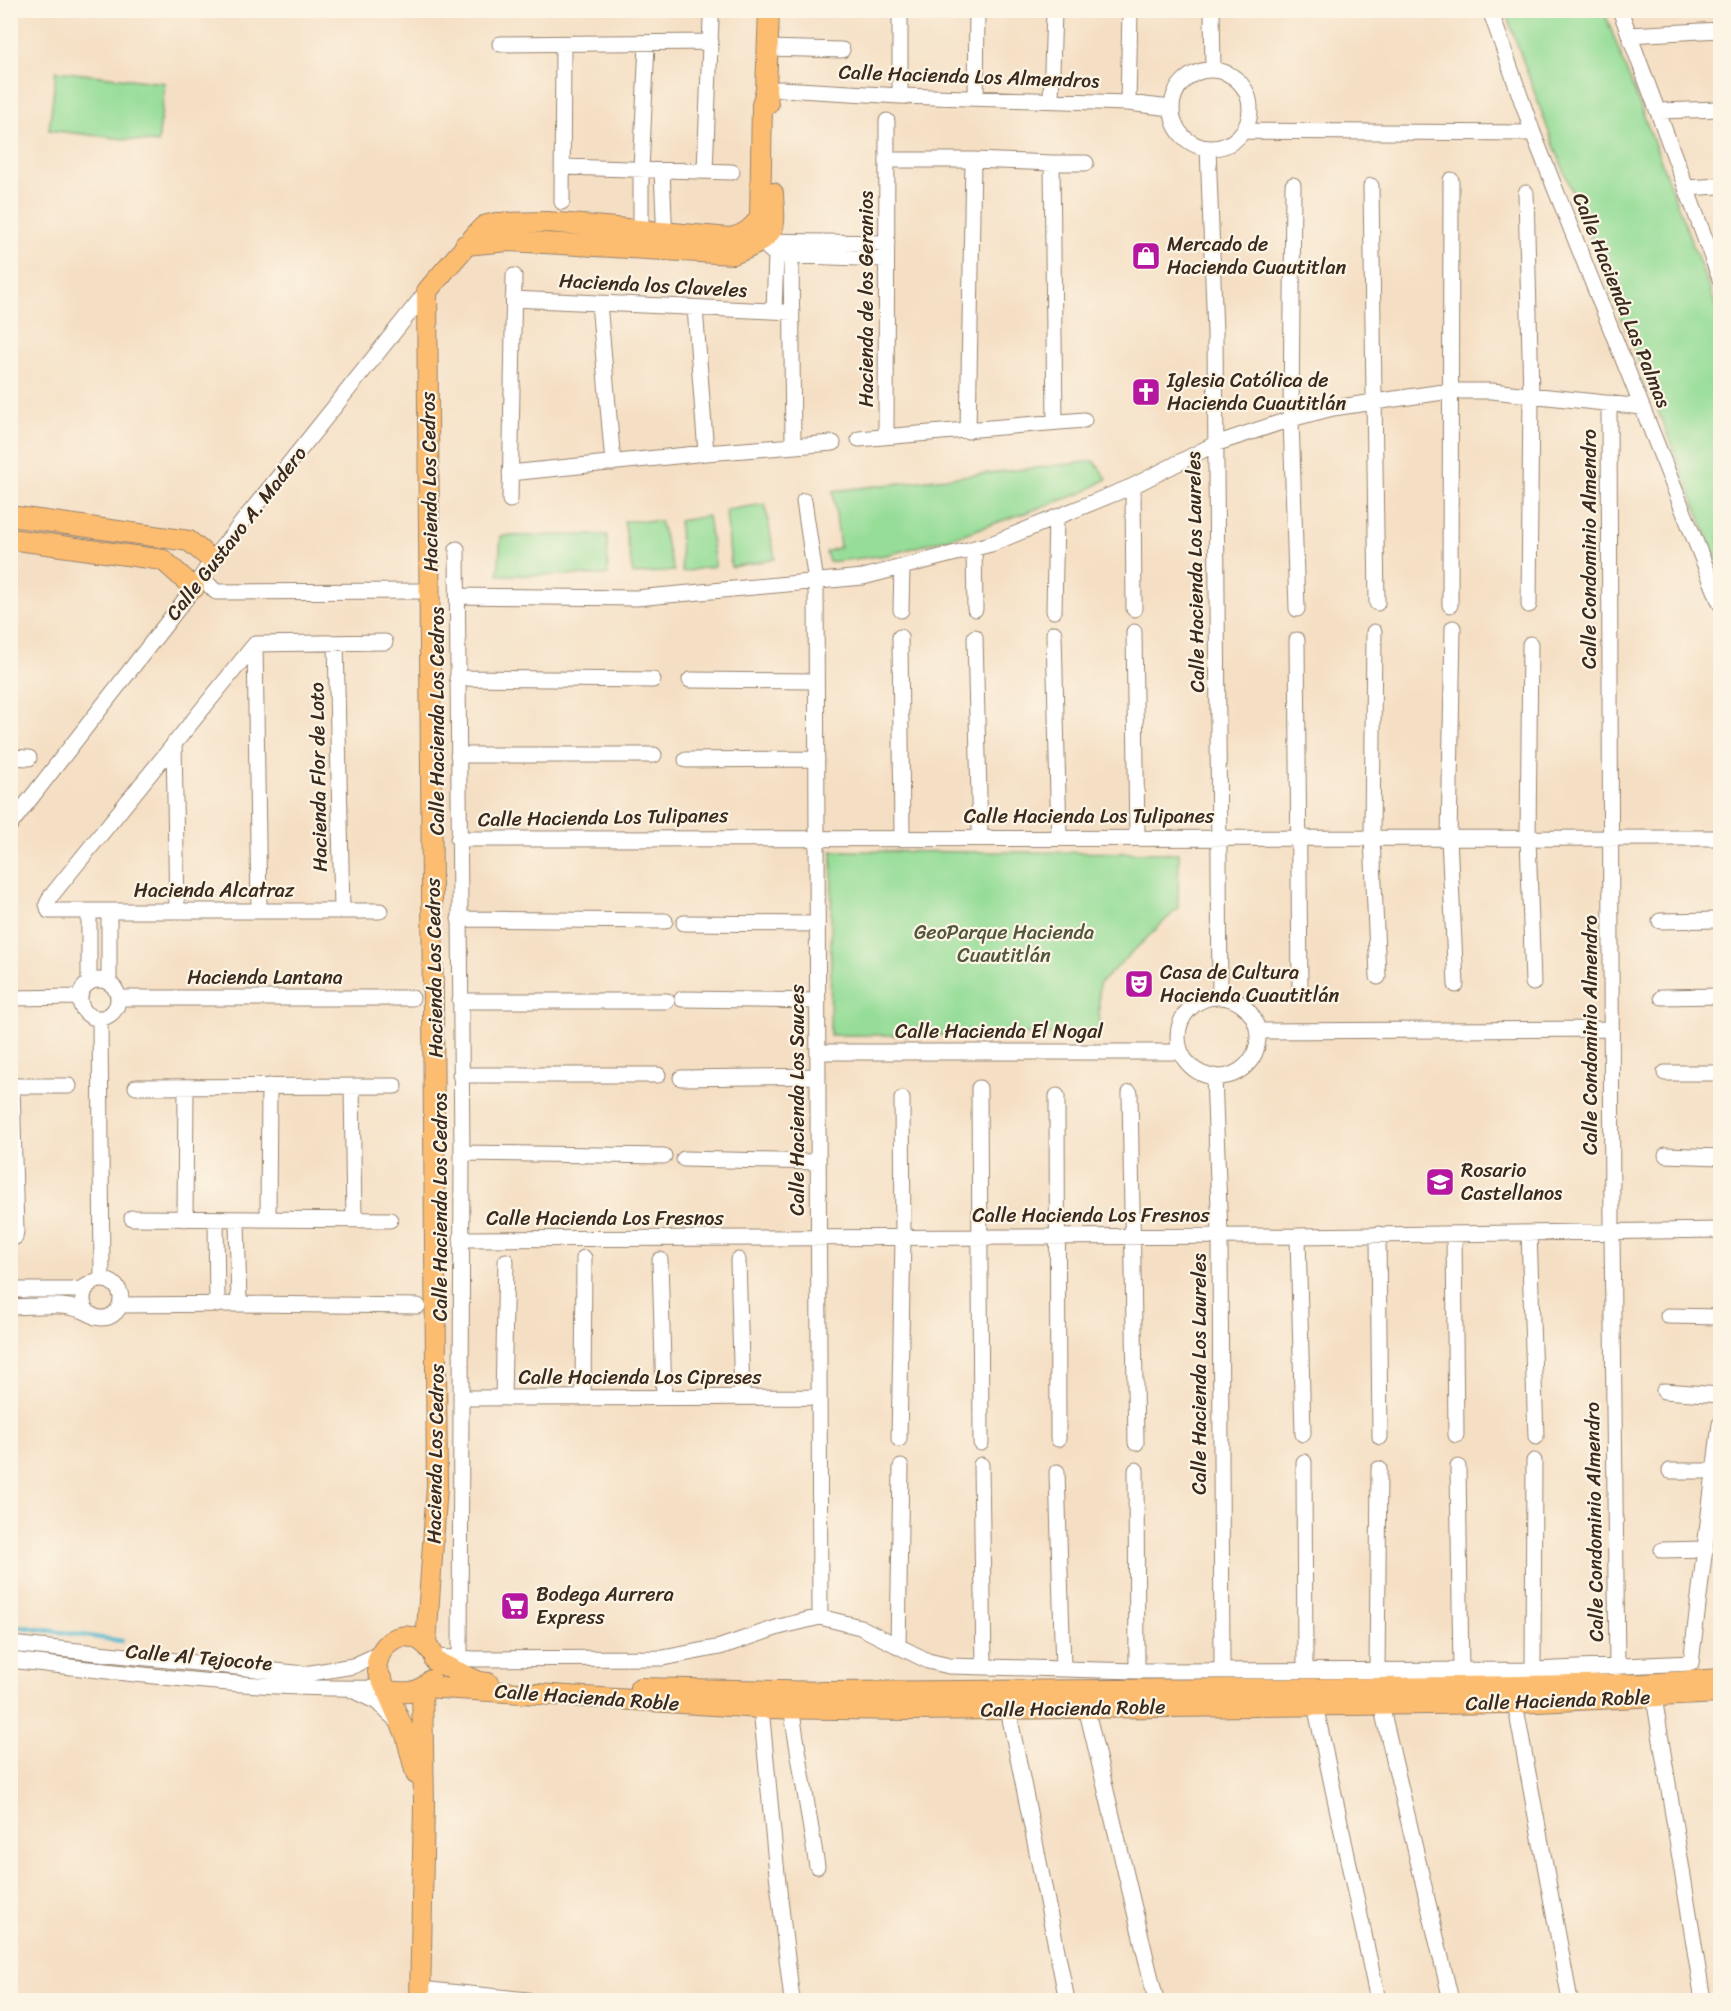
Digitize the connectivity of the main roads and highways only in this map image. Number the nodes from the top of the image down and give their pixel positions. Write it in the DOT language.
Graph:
graph roads {
  1 [pos="769,10"];
  2 [pos="665,241"];
  3 [pos="465,245"];
  4 [pos="427,291"];
  5 [pos="10,516"];
  6 [pos="10,539"];
  7 [pos="212,560"];
  8 [pos="197,582"];
  9 [pos="432,1654"];
  10 [pos="381,1673"];
  11 [pos="1720,1679"];
  12 [pos="424,1688"];
  13 [pos="1720,1693"];
  14 [pos="423,1806"];
  15 [pos="420,1995"];
  1 -- 2 [label="main road"];
  2 -- 3 [label="main road"];
  2 -- 3 [label="main road, Calle Gustavo A. Madero"];
  3 -- 4 [label="main road, Calle Gustavo A. Madero"];
  4 -- 9 [label="main road, Hacienda Los Cedros"];
  5 -- 7 [label="main road"];
  6 -- 8 [label="main road"];
  9 -- 10 [label="main road"];
  9 -- 11 [label="main road, Calle Hacienda Roble"];
  9 -- 12 [label="main road"];
  10 -- 12 [label="main road"];
  10 -- 14 [label="main road"];
  12 -- 13 [label="main road, Calle Hacienda Roble"];
  12 -- 14 [label="main road"];
  14 -- 15 [label="main road"];
}
